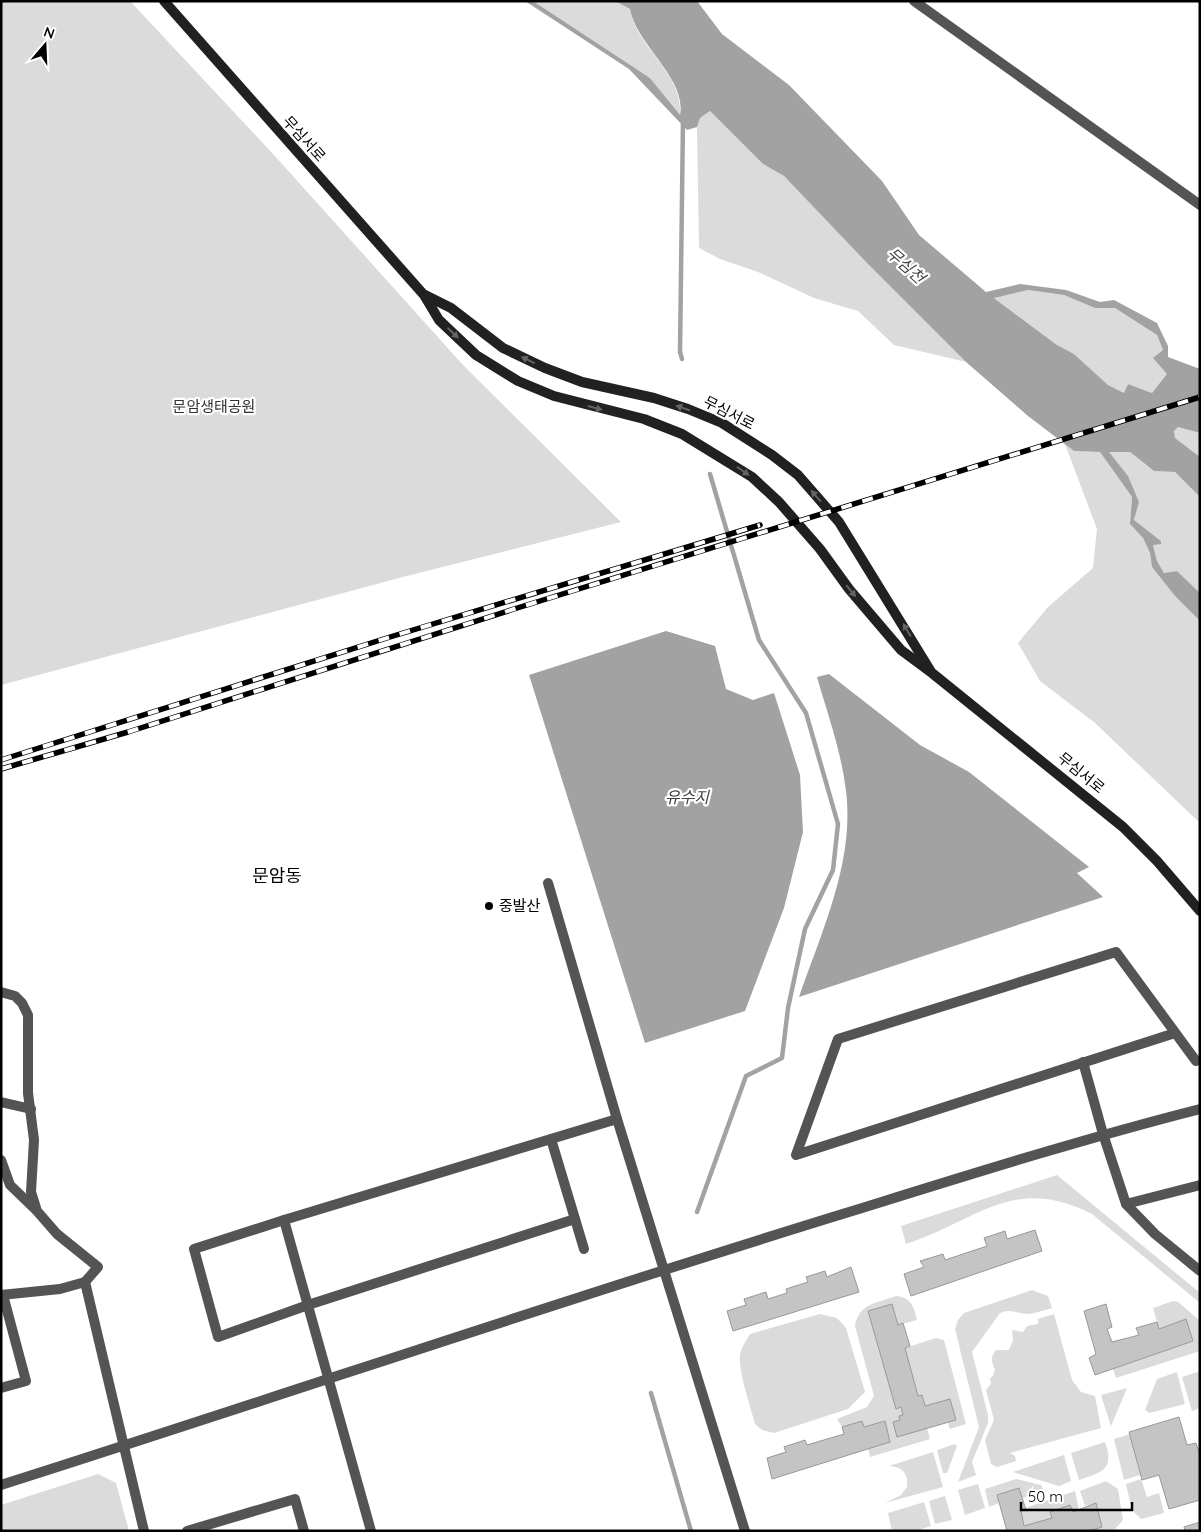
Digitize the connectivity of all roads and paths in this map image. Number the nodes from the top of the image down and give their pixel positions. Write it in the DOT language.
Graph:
graph roads {
  1 [pos="164,1"];
  2 [pos="914,1"];
  3 [pos="1200,205"];
  4 [pos="424,295"];
  5 [pos="932,673"];
  6 [pos="548,882"];
  7 [pos="1200,911"];
  8 [pos="1,992"];
  9 [pos="1175,1032"];
  10 [pos="1196,1061"];
  11 [pos="1083,1062"];
  12 [pos="1,1102"];
  13 [pos="31,1109"];
  14 [pos="1200,1109"];
  15 [pos="617,1119"];
  16 [pos="1103,1134"];
  17 [pos="551,1139"];
  18 [pos="1,1160"];
  19 [pos="1200,1185"];
  20 [pos="1126,1204"];
  21 [pos="37,1211"];
  22 [pos="575,1219"];
  23 [pos="284,1220"];
  24 [pos="584,1249"];
  25 [pos="665,1269"];
  26 [pos="1200,1271"];
  27 [pos="85,1282"];
  28 [pos="2,1295"];
  29 [pos="308,1305"];
  30 [pos="329,1380"];
  31 [pos="1,1388"];
  32 [pos="122,1447"];
  33 [pos="1,1485"];
  34 [pos="193,1530"];
  35 [pos="144,1531"];
  36 [pos="304,1531"];
  37 [pos="371,1531"];
  38 [pos="745,1531"];
  1 -- 4 [label="street, 무심서로"];
  2 -- 3 [label="street"];
  4 -- 5 [label="street, 무심서로, one-way"];
  5 -- 4 [label="street, 무심서로, one-way"];
  5 -- 7 [label="street, 무심서로"];
  6 -- 15 [label="street"];
  8 -- 13 [label="street"];
  9 -- 10 [label="street"];
  9 -- 11 [label="street"];
  9 -- 11 [label="street"];
  11 -- 16 [label="street"];
  12 -- 13 [label="street"];
  13 -- 21 [label="street"];
  14 -- 16 [label="street"];
  15 -- 17 [label="street"];
  15 -- 25 [label="street"];
  16 -- 20 [label="street"];
  16 -- 25 [label="street"];
  17 -- 22 [label="street"];
  17 -- 23 [label="street"];
  18 -- 21 [label="street"];
  19 -- 20 [label="street"];
  20 -- 26 [label="street"];
  21 -- 27 [label="street"];
  22 -- 24 [label="street"];
  22 -- 29 [label="street"];
  23 -- 29 [label="street"];
  23 -- 29 [label="street"];
  25 -- 30 [label="street"];
  25 -- 38 [label="street"];
  27 -- 28 [label="street"];
  27 -- 32 [label="street"];
  28 -- 31 [label="street"];
  29 -- 30 [label="street"];
  30 -- 32 [label="street"];
  30 -- 37 [label="street"];
  32 -- 33 [label="street"];
  32 -- 35 [label="street"];
  34 -- 36 [label="street"];
}
